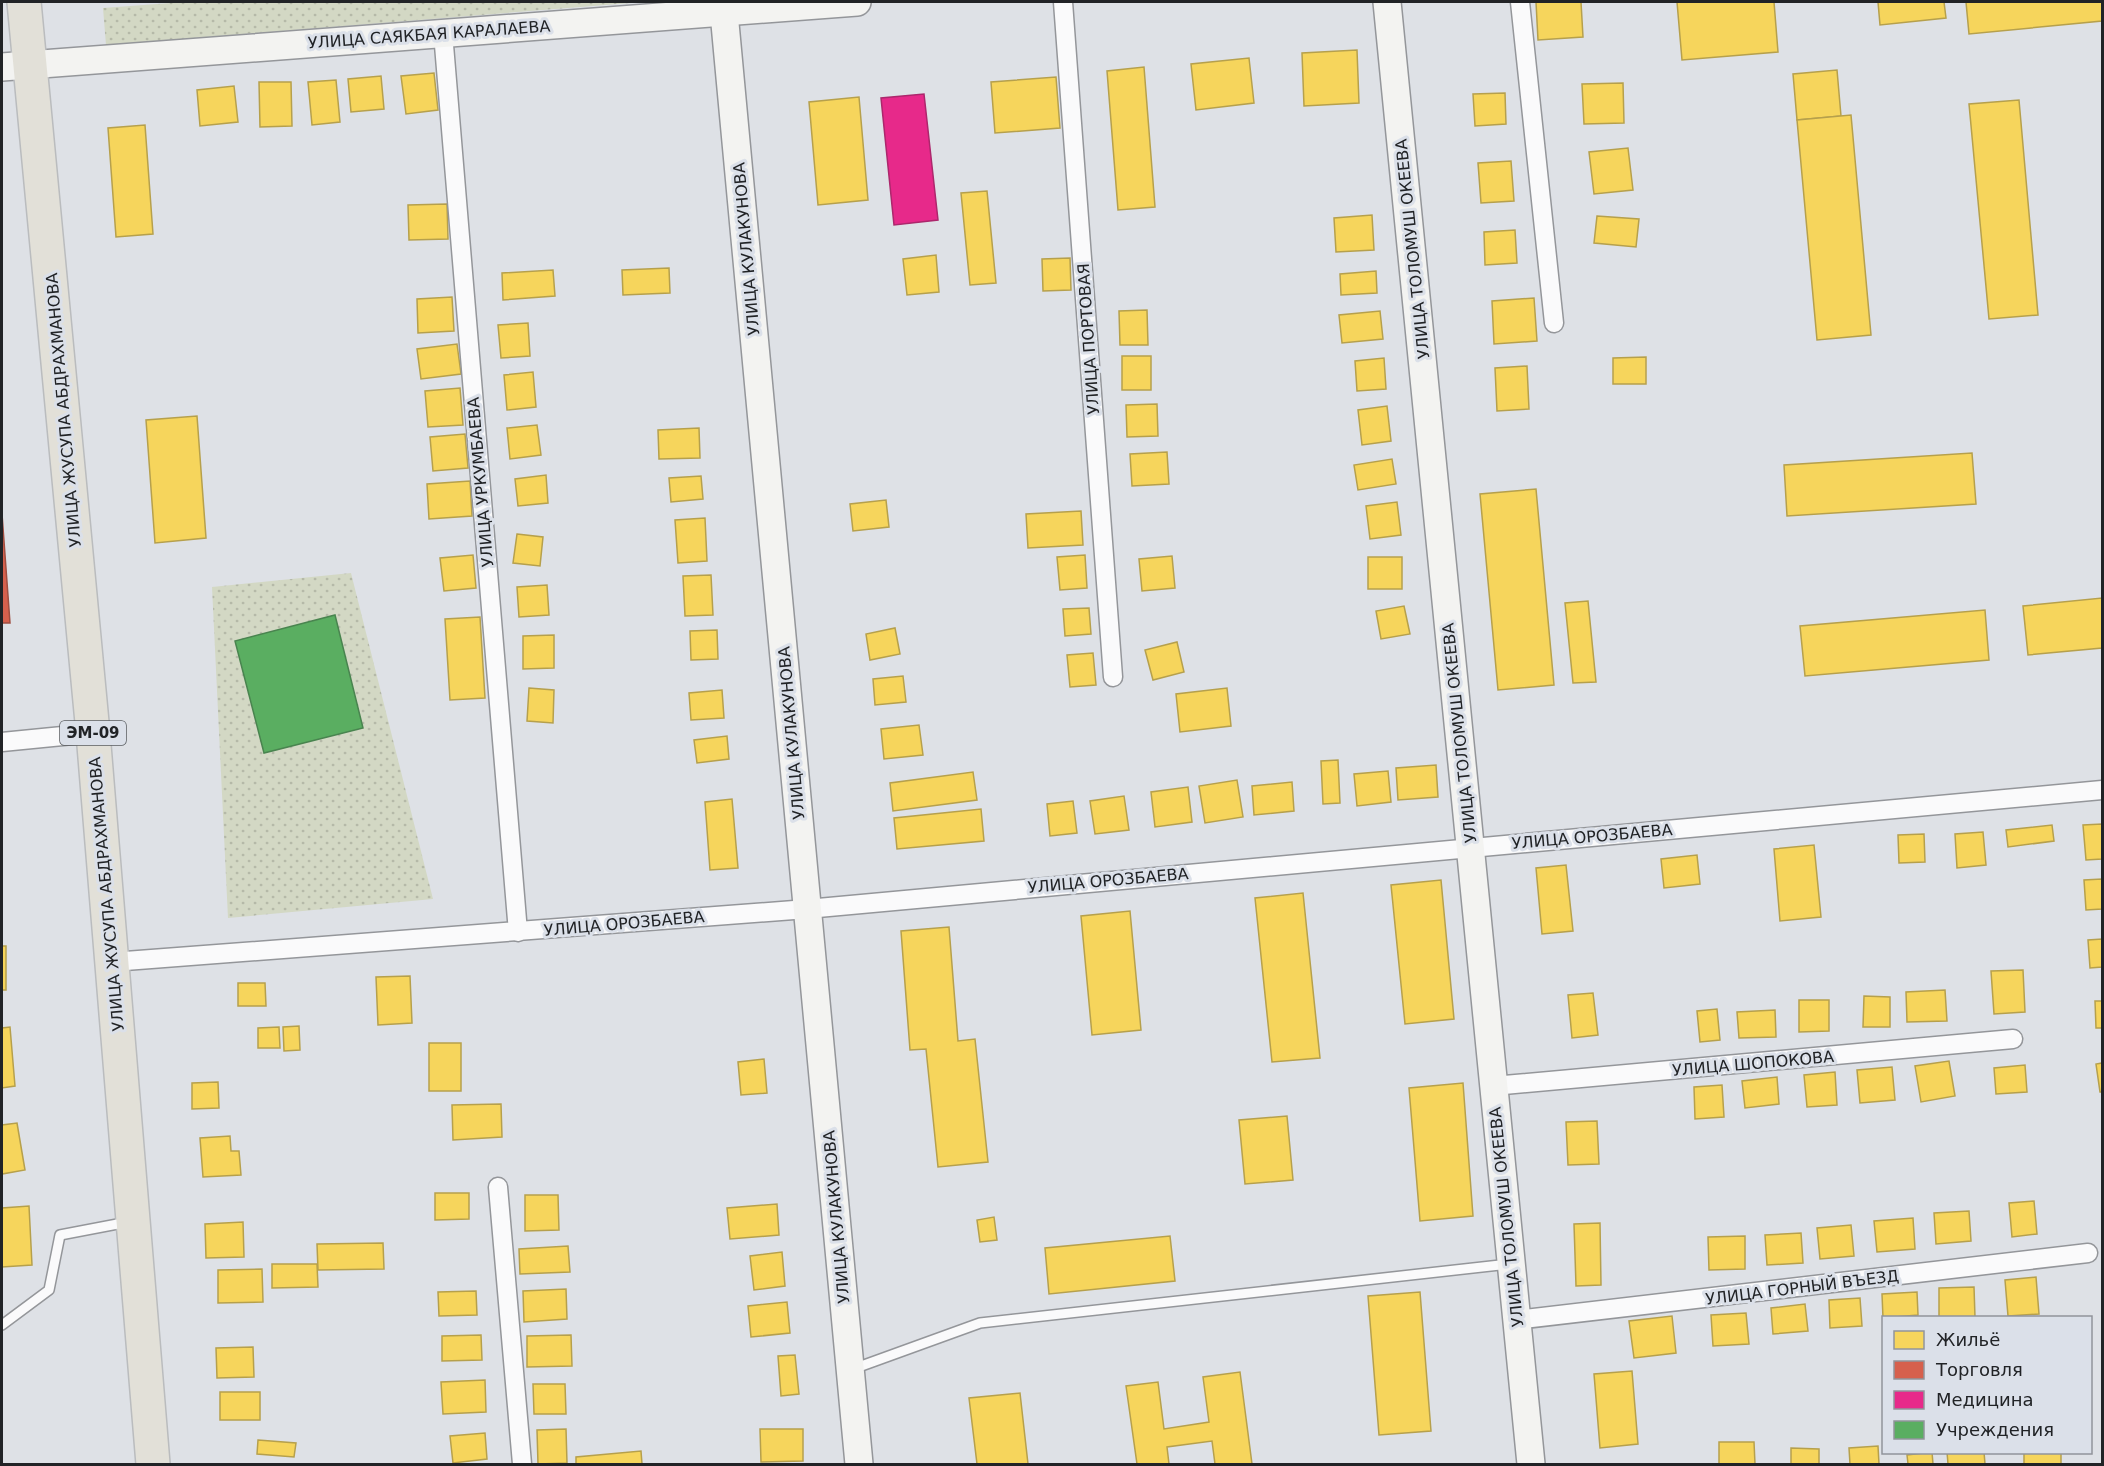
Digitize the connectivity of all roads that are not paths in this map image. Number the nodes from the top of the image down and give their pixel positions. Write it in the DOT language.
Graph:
graph roads {
  1 [pos="24,2"];
  2 [pos="857,2"];
  3 [pos="1063,2"];
  4 [pos="1387,2"];
  5 [pos="1520,2"];
  6 [pos="723,7"];
  7 [pos="443,33"];
  8 [pos="16,66"];
  9 [pos="1554,322"];
  10 [pos="1113,677"];
  11 [pos="93,733"];
  12 [pos="2,741"];
  13 [pos="2103,790"];
  14 [pos="1470,846"];
  15 [pos="807,909"];
  16 [pos="518,932"];
  17 [pos="112,962"];
  18 [pos="2013,1039"];
  19 [pos="1493,1086"];
  20 [pos="498,1187"];
  21 [pos="133,1221"];
  22 [pos="2088,1253"];
  23 [pos="1511,1264"];
  24 [pos="1516,1320"];
  25 [pos="2,1325"];
  26 [pos="850,1370"];
  27 [pos="153,1464"];
  28 [pos="522,1464"];
  29 [pos="859,1464"];
  30 [pos="1531,1464"];
  1 -- 8 [label="highway, УЛИЦА ЖУСУПА АБДРАХМАНОВА / ЭМ-09"];
  2 -- 6 [label="street, УЛИЦА САЯКБАЯ КАРАЛАЕВА"];
  3 -- 10 [label="street, УЛИЦА ПОРТОВАЯ"];
  4 -- 14 [label="street, УЛИЦА ТОЛОМУШ ОКЕЕВА"];
  5 -- 9 [label="street"];
  6 -- 7 [label="street, УЛИЦА САЯКБАЯ КАРАЛАЕВА"];
  6 -- 15 [label="street, УЛИЦА КУЛАКУНОВА"];
  7 -- 8 [label="street, УЛИЦА САЯКБАЯ КАРАЛАЕВА"];
  7 -- 16 [label="street, УЛИЦА УРКУМБАЕВА"];
  8 -- 11 [label="highway, УЛИЦА ЖУСУПА АБДРАХМАНОВА / ЭМ-09"];
  11 -- 12 [label="street"];
  11 -- 17 [label="highway, УЛИЦА ЖУСУПА АБДРАХМАНОВА / ЭМ-09"];
  13 -- 14 [label="street, УЛИЦА ОРОЗБАЕВА"];
  14 -- 15 [label="street, УЛИЦА ОРОЗБАЕВА"];
  14 -- 19 [label="street, УЛИЦА ТОЛОМУШ ОКЕЕВА"];
  15 -- 16 [label="street, УЛИЦА ОРОЗБАЕВА"];
  15 -- 26 [label="street, УЛИЦА КУЛАКУНОВА"];
  16 -- 17 [label="street, УЛИЦА ОРОЗБАЕВА"];
  17 -- 21 [label="highway, УЛИЦА ЖУСУПА АБДРАХМАНОВА / ЭМ-09"];
  18 -- 19 [label="street, УЛИЦА ШОПОКОВА"];
  19 -- 23 [label="street, УЛИЦА ТОЛОМУШ ОКЕЕВА"];
  20 -- 28 [label="street"];
  21 -- 25 [label="lane"];
  21 -- 27 [label="highway, УЛИЦА ЖУСУПА АБДРАХМАНОВА / ЭМ-09"];
  22 -- 24 [label="street, УЛИЦА ГОРНЫЙ ВЪЕЗД"];
  23 -- 24 [label="street, УЛИЦА ТОЛОМУШ ОКЕЕВА"];
  23 -- 26 [label="lane"];
  24 -- 30 [label="street, УЛИЦА ТОЛОМУШ ОКЕЕВА"];
  26 -- 29 [label="street, УЛИЦА КУЛАКУНОВА"];
}
